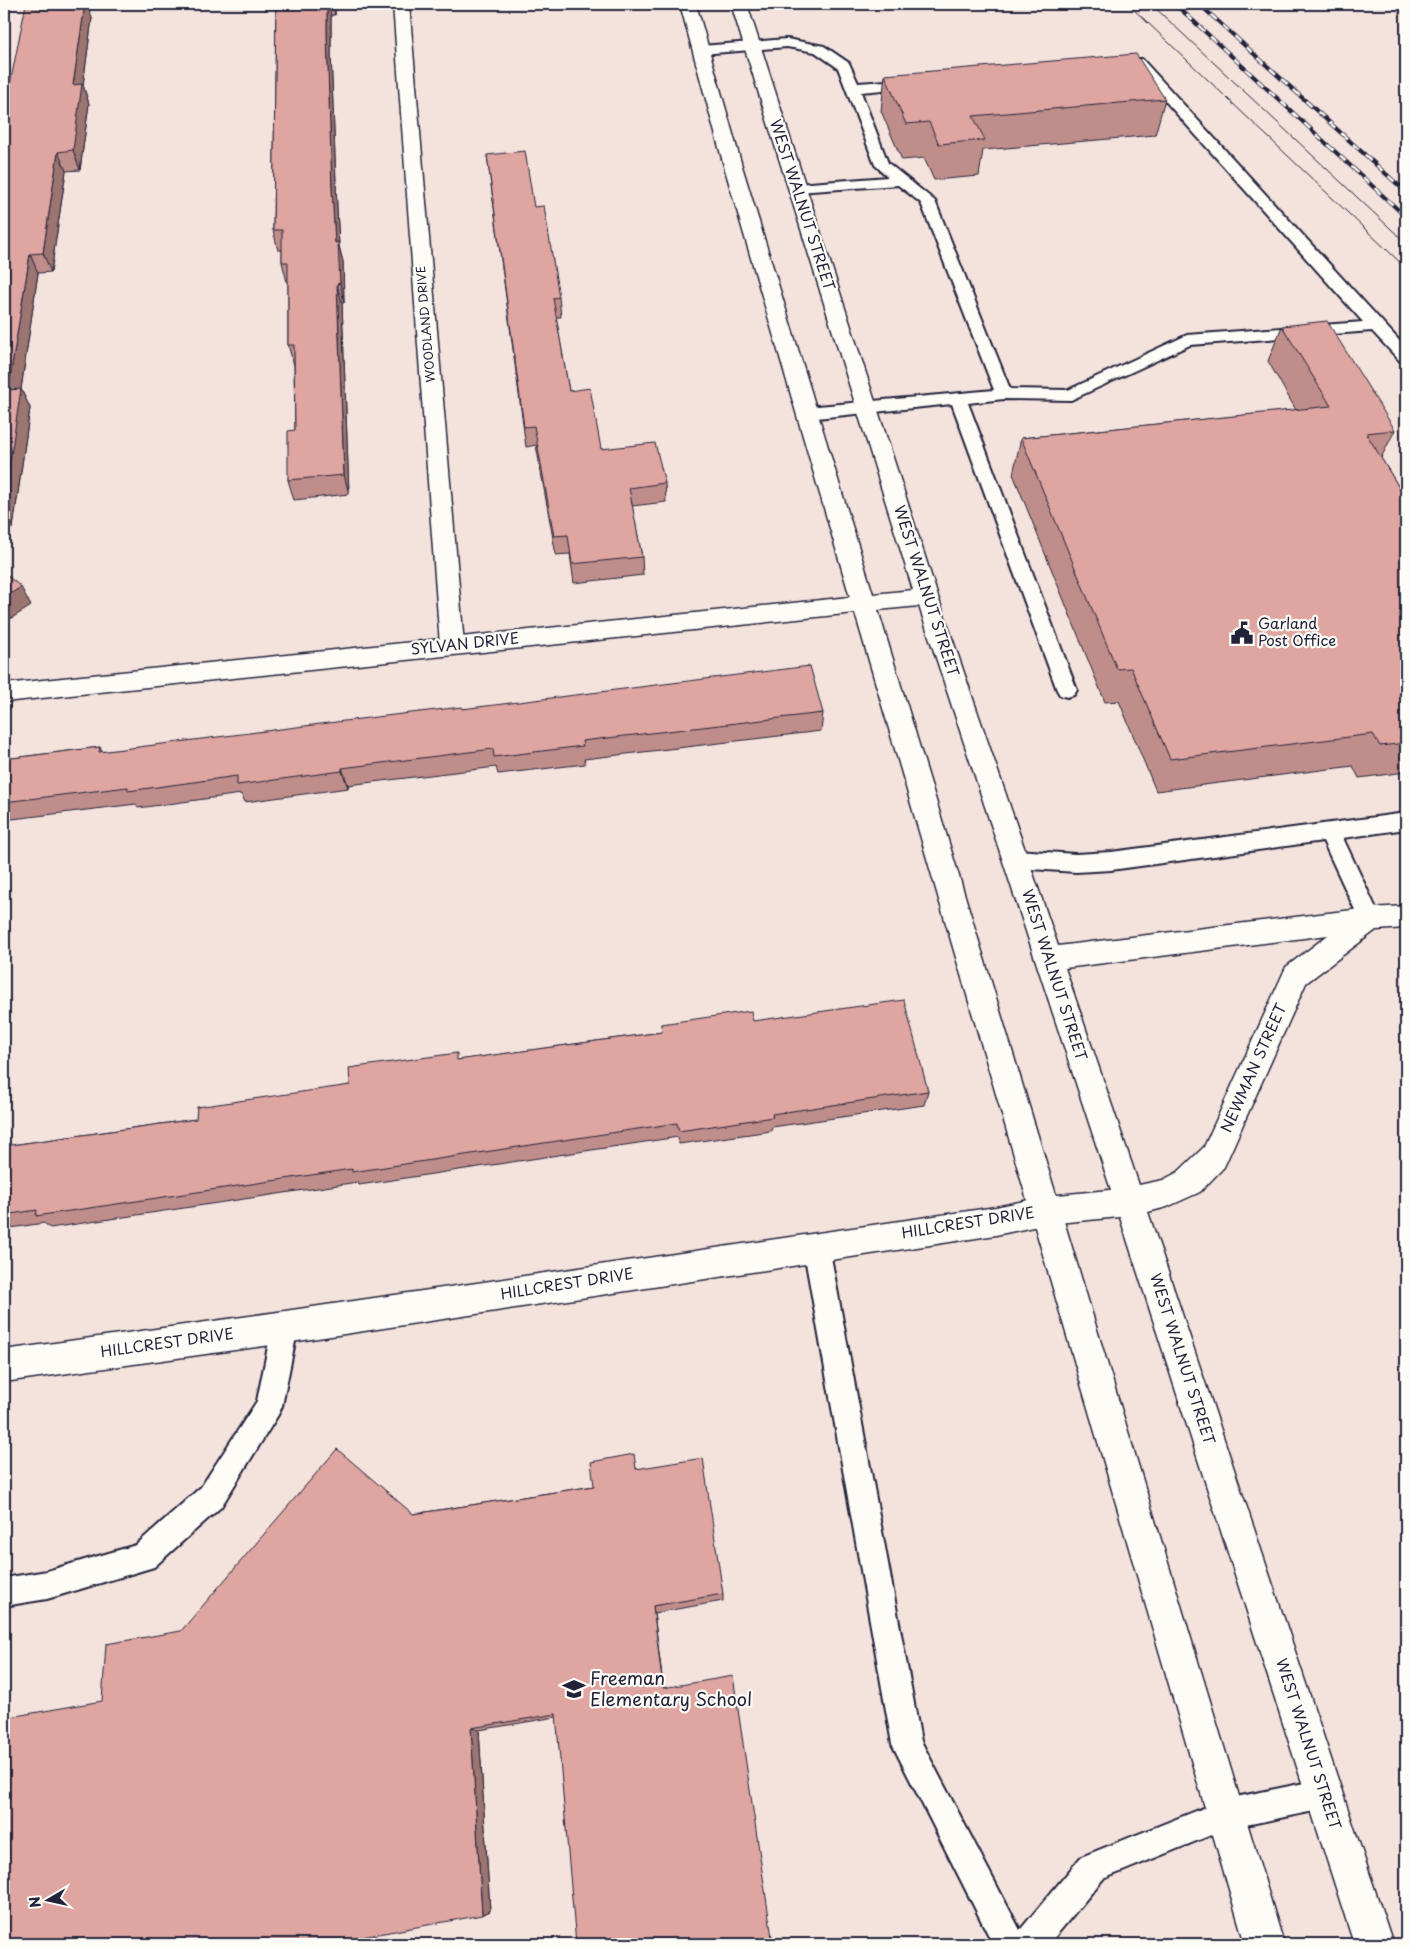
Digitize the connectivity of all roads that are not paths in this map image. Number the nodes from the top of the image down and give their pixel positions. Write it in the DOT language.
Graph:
graph roads {
  1 [pos="402,4"];
  2 [pos="688,4"];
  3 [pos="739,4"];
  4 [pos="752,46"];
  5 [pos="701,50"];
  6 [pos="1108,65"];
  7 [pos="931,81"];
  8 [pos="852,88"];
  9 [pos="902,180"];
  10 [pos="797,188"];
  11 [pos="1376,326"];
  12 [pos="1406,357"];
  13 [pos="1004,394"];
  14 [pos="958,399"];
  15 [pos="867,408"];
  16 [pos="807,413"];
  17 [pos="927,597"];
  18 [pos="864,603"];
  19 [pos="452,645"];
  20 [pos="1066,690"];
  21 [pos="4,693"];
  22 [pos="1406,821"];
  23 [pos="1328,830"];
  24 [pos="1016,858"];
  25 [pos="1406,917"];
  26 [pos="1370,919"];
  27 [pos="1048,959"];
  28 [pos="1130,1202"];
  29 [pos="1046,1210"];
  30 [pos="816,1246"];
  31 [pos="285,1327"];
  32 [pos="4,1366"];
  33 [pos="4,1592"];
  34 [pos="1324,1794"];
  35 [pos="1226,1814"];
  36 [pos="1010,1944"];
  37 [pos="1030,1944"];
  38 [pos="1265,1944"];
  39 [pos="1374,1944"];
  1 -- 19 [label="main road, WOODLAND DRIVE"];
  2 -- 5 [label="main road"];
  3 -- 4 [label="main road, WEST WALNUT STREET"];
  4 -- 5 [label="lane"];
  4 -- 8 [label="lane"];
  4 -- 10 [label="main road, WEST WALNUT STREET"];
  5 -- 16 [label="main road"];
  6 -- 11 [label="lane"];
  7 -- 8 [label="lane"];
  8 -- 9 [label="lane"];
  9 -- 10 [label="lane"];
  9 -- 13 [label="lane"];
  10 -- 15 [label="main road, WEST WALNUT STREET"];
  11 -- 12 [label="lane"];
  11 -- 13 [label="lane"];
  13 -- 14 [label="lane"];
  14 -- 15 [label="lane"];
  14 -- 20 [label="lane"];
  15 -- 16 [label="lane"];
  15 -- 17 [label="main road, WEST WALNUT STREET"];
  16 -- 18 [label="main road"];
  17 -- 18 [label="main road, SYLVAN DRIVE"];
  17 -- 24 [label="main road, WEST WALNUT STREET"];
  18 -- 19 [label="main road, SYLVAN DRIVE"];
  18 -- 29 [label="main road"];
  19 -- 21 [label="main road, SYLVAN DRIVE"];
  22 -- 23 [label="lane"];
  23 -- 24 [label="lane"];
  23 -- 26 [label="lane"];
  24 -- 27 [label="main road, WEST WALNUT STREET"];
  25 -- 26 [label="main road"];
  26 -- 27 [label="main road"];
  26 -- 28 [label="main road, NEWMAN STREET"];
  27 -- 28 [label="main road, WEST WALNUT STREET"];
  28 -- 29 [label="main road, HILLCREST DRIVE"];
  28 -- 34 [label="main road, WEST WALNUT STREET"];
  29 -- 30 [label="main road, HILLCREST DRIVE"];
  29 -- 35 [label="main road"];
  30 -- 31 [label="main road, HILLCREST DRIVE"];
  30 -- 36 [label="lane"];
  31 -- 32 [label="main road, HILLCREST DRIVE"];
  31 -- 33 [label="lane"];
  34 -- 35 [label="lane"];
  34 -- 39 [label="main road, WEST WALNUT STREET"];
  35 -- 37 [label="lane"];
  35 -- 38 [label="main road"];
}
